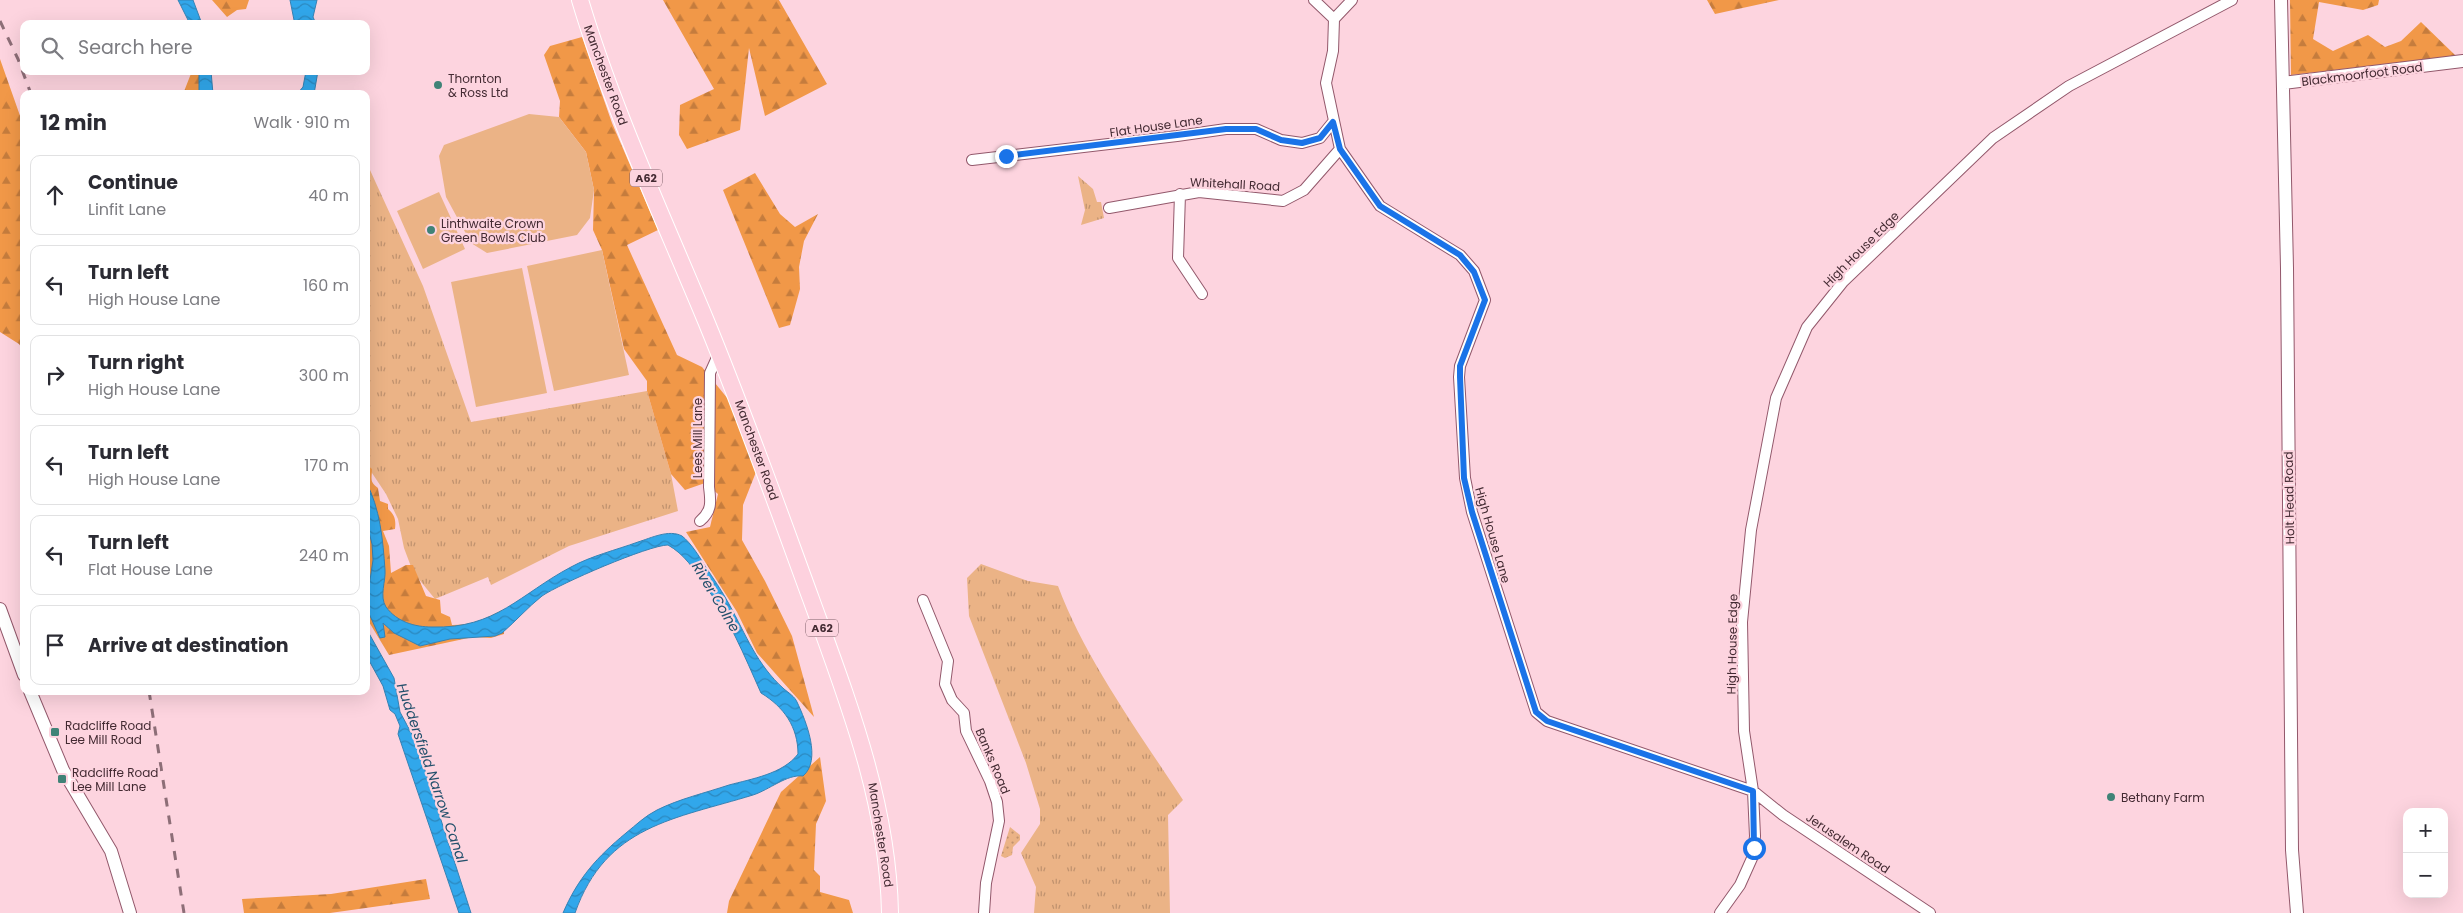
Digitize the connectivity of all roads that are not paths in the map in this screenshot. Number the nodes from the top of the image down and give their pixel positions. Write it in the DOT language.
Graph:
graph roads {
  1 [pos="580,0"];
  2 [pos="1314,0"];
  3 [pos="1352,0"];
  4 [pos="2232,0"];
  5 [pos="2281,0"];
  6 [pos="1334,19"];
  7 [pos="2463,61"];
  8 [pos="2283,83"];
  9 [pos="1333,122"];
  10 [pos="1340,149"];
  11 [pos="972,160"];
  12 [pos="1180,194"];
  13 [pos="1109,208"];
  14 [pos="1202,294"];
  15 [pos="719,353"];
  16 [pos="700,521"];
  17 [pos="923,600"];
  18 [pos="0,609"];
  19 [pos="20,664"];
  20 [pos="32,695"];
  21 [pos="1753,791"];
  22 [pos="130,913"];
  23 [pos="890,913"];
  24 [pos="984,913"];
  25 [pos="1720,913"];
  26 [pos="1930,913"];
  27 [pos="2297,913"];
  1 -- 15 [label="main road, Manchester Road / A62"];
  2 -- 6 [label="street"];
  3 -- 6 [label="street"];
  4 -- 21 [label="street, High House Edge"];
  5 -- 8 [label="street, Blackmoorfoot Road"];
  6 -- 9 [label="street, High House Lane"];
  7 -- 8 [label="street, Blackmoorfoot Road"];
  8 -- 27 [label="street, Holt Head Road"];
  9 -- 10 [label="street, High House Lane"];
  9 -- 11 [label="street, Flat House Lane"];
  10 -- 12 [label="street, Whitehall Road"];
  10 -- 21 [label="street, High House Lane"];
  12 -- 13 [label="street, Whitehall Road"];
  12 -- 14 [label="street"];
  15 -- 16 [label="street, Lees Mill Lane"];
  15 -- 23 [label="main road, Manchester Road / A62"];
  17 -- 24 [label="street, Banks Road"];
  18 -- 19 [label="street"];
  20 -- 22 [label="street"];
  21 -- 25 [label="street, High House Edge"];
  21 -- 26 [label="street, Jerusalem Road"];
}
